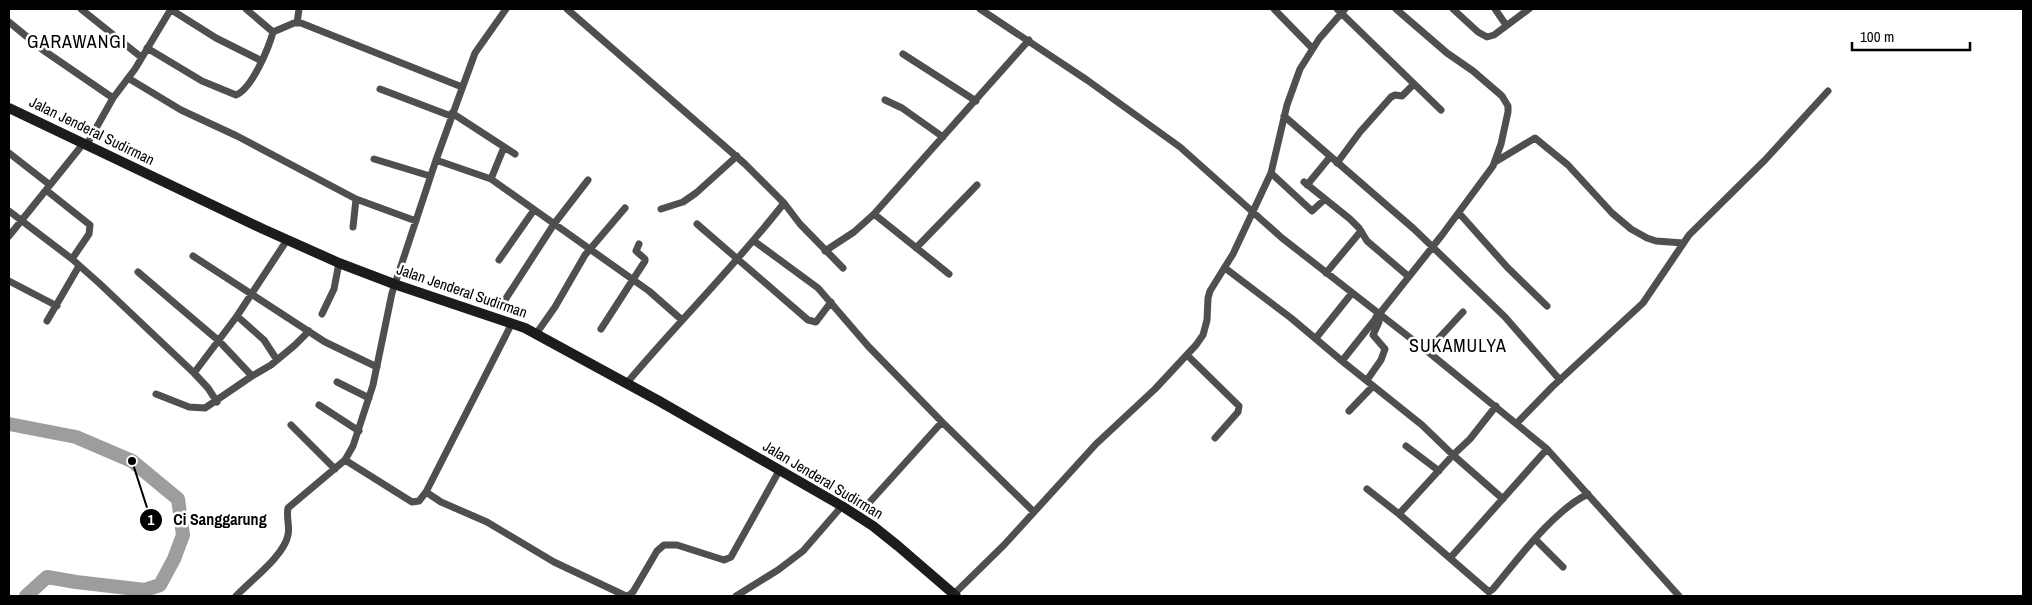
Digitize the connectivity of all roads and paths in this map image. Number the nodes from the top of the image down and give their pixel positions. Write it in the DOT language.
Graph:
graph roads {
  1 [pos="81,9"];
  2 [pos="171,9"];
  3 [pos="246,9"];
  4 [pos="299,9"];
  5 [pos="506,9"];
  6 [pos="567,9"];
  7 [pos="980,9"];
  8 [pos="1274,9"];
  9 [pos="1396,9"];
  10 [pos="1453,9"];
  11 [pos="1495,9"];
  12 [pos="1529,9"];
  13 [pos="1341,10"];
  14 [pos="9,22"];
  15 [pos="297,23"];
  16 [pos="1506,25"];
  17 [pos="273,32"];
  18 [pos="1030,40"];
  19 [pos="147,48"];
  20 [pos="1312,48"];
  21 [pos="903,54"];
  22 [pos="141,57"];
  23 [pos="262,61"];
  24 [pos="128,78"];
  25 [pos="1414,84"];
  26 [pos="462,87"];
  27 [pos="380,89"];
  28 [pos="1828,91"];
  29 [pos="113,98"];
  30 [pos="885,100"];
  31 [pos="976,101"];
  32 [pos="9,108"];
  33 [pos="1441,110"];
  34 [pos="452,114"];
  35 [pos="1284,116"];
  36 [pos="943,137"];
  37 [pos="84,145"];
  38 [pos="504,147"];
  39 [pos="9,153"];
  40 [pos="516,154"];
  41 [pos="737,156"];
  42 [pos="1330,157"];
  43 [pos="374,159"];
  44 [pos="436,160"];
  45 [pos="1495,162"];
  46 [pos="1337,164"];
  47 [pos="1271,173"];
  48 [pos="430,176"];
  49 [pos="490,179"];
  50 [pos="588,180"];
  51 [pos="977,185"];
  52 [pos="48,187"];
  53 [pos="1325,199"];
  54 [pos="361,201"];
  55 [pos="784,203"];
  56 [pos="625,208"];
  57 [pos="661,209"];
  58 [pos="534,210"];
  59 [pos="9,211"];
  60 [pos="1252,212"];
  61 [pos="1459,213"];
  62 [pos="874,214"];
  63 [pos="22,220"];
  64 [pos="416,221"];
  65 [pos="554,224"];
  66 [pos="697,224"];
  67 [pos="353,227"];
  68 [pos="1361,231"];
  69 [pos="9,236"];
  70 [pos="287,240"];
  71 [pos="754,241"];
  72 [pos="1683,243"];
  73 [pos="639,244"];
  74 [pos="1432,247"];
  75 [pos="916,248"];
  76 [pos="590,250"];
  77 [pos="825,251"];
  78 [pos="194,256"];
  79 [pos="739,258"];
  80 [pos="72,259"];
  81 [pos="499,260"];
  82 [pos="344,264"];
  83 [pos="79,266"];
  84 [pos="843,268"];
  85 [pos="1225,268"];
  86 [pos="138,272"];
  87 [pos="1326,273"];
  88 [pos="949,274"];
  89 [pos="1408,276"];
  90 [pos="634,280"];
  91 [pos="9,281"];
  92 [pos="394,284"];
  93 [pos="1352,293"];
  94 [pos="251,294"];
  95 [pos="505,300"];
  96 [pos="831,302"];
  97 [pos="57,306"];
  98 [pos="1547,306"];
  99 [pos="1463,312"];
  100 [pos="322,314"];
  101 [pos="1377,315"];
  102 [pos="237,316"];
  103 [pos="682,320"];
  104 [pos="47,321"];
  105 [pos="512,323"];
  106 [pos="601,329"];
  107 [pos="310,332"];
  108 [pos="536,334"];
  109 [pos="1316,338"];
  110 [pos="219,341"];
  111 [pos="1427,351"];
  112 [pos="1187,355"];
  113 [pos="277,360"];
  114 [pos="1342,361"];
  115 [pos="377,367"];
  116 [pos="194,373"];
  117 [pos="252,376"];
  118 [pos="1367,380"];
  119 [pos="1560,380"];
  120 [pos="337,382"];
  121 [pos="626,384"];
  122 [pos="1374,386"];
  123 [pos="156,394"];
  124 [pos="369,398"];
  125 [pos="217,402"];
  126 [pos="319,404"];
  127 [pos="1496,406"];
  128 [pos="1349,411"];
  129 [pos="942,422"];
  130 [pos="1517,424"];
  131 [pos="291,425"];
  132 [pos="359,431"];
  133 [pos="1215,438"];
  134 [pos="1406,446"];
  135 [pos="1548,449"];
  136 [pos="1453,456"];
  137 [pos="345,460"];
  138 [pos="335,469"];
  139 [pos="779,471"];
  140 [pos="1439,471"];
  141 [pos="1367,489"];
  142 [pos="426,492"];
  143 [pos="1588,494"];
  144 [pos="1503,499"];
  145 [pos="868,504"];
  146 [pos="842,506"];
  147 [pos="1034,512"];
  148 [pos="1399,514"];
  149 [pos="1535,539"];
  150 [pos="1451,557"];
  151 [pos="1563,567"];
  152 [pos="955,595"];
  153 [pos="236,596"];
  154 [pos="627,596"];
  155 [pos="736,596"];
  156 [pos="1679,596"];
  1 -- 22 [label="street"];
  2 -- 19 [label="street"];
  2 -- 23 [label="street"];
  3 -- 17 [label="street"];
  4 -- 15 [label="street"];
  5 -- 26 [label="street"];
  6 -- 41 [label="street"];
  7 -- 18 [label="street"];
  8 -- 20 [label="street"];
  9 -- 45 [label="street"];
  10 -- 16 [label="street"];
  11 -- 16 [label="street"];
  12 -- 16 [label="street"];
  13 -- 20 [label="street"];
  13 -- 25 [label="street"];
  14 -- 29 [label="street"];
  15 -- 17 [label="street"];
  15 -- 26 [label="street"];
  17 -- 23 [label="street"];
  18 -- 31 [label="street"];
  18 -- 60 [label="street"];
  19 -- 22 [label="street"];
  19 -- 23 [label="street"];
  20 -- 35 [label="street"];
  21 -- 31 [label="street"];
  22 -- 24 [label="street"];
  24 -- 29 [label="street"];
  24 -- 54 [label="street"];
  25 -- 33 [label="street"];
  25 -- 46 [label="street"];
  26 -- 34 [label="street"];
  27 -- 34 [label="street"];
  28 -- 72 [label="street"];
  29 -- 37 [label="street"];
  30 -- 36 [label="street"];
  31 -- 36 [label="street"];
  32 -- 37 [label="main road, Jalan Jenderal Sudirman"];
  34 -- 38 [label="street"];
  34 -- 44 [label="street"];
  35 -- 42 [label="street"];
  35 -- 47 [label="street"];
  36 -- 62 [label="street"];
  37 -- 52 [label="street"];
  37 -- 70 [label="main road, Jalan Jenderal Sudirman"];
  38 -- 40 [label="street"];
  38 -- 49 [label="street"];
  39 -- 52 [label="street"];
  41 -- 55 [label="street"];
  41 -- 57 [label="street"];
  42 -- 46 [label="street"];
  42 -- 53 [label="street"];
  43 -- 48 [label="street"];
  44 -- 48 [label="street"];
  44 -- 49 [label="street"];
  45 -- 61 [label="street"];
  45 -- 72 [label="street"];
  46 -- 74 [label="street"];
  47 -- 53 [label="street"];
  47 -- 60 [label="street"];
  48 -- 64 [label="street"];
  49 -- 58 [label="street"];
  50 -- 65 [label="street"];
  51 -- 75 [label="street"];
  52 -- 63 [label="street"];
  52 -- 80 [label="street"];
  53 -- 68 [label="street"];
  54 -- 64 [label="street"];
  54 -- 67 [label="street"];
  55 -- 71 [label="street"];
  55 -- 77 [label="street"];
  56 -- 76 [label="street"];
  58 -- 65 [label="street"];
  58 -- 81 [label="street"];
  59 -- 63 [label="street"];
  60 -- 85 [label="street"];
  60 -- 87 [label="street"];
  61 -- 74 [label="street"];
  61 -- 98 [label="street"];
  62 -- 75 [label="street"];
  62 -- 77 [label="street"];
  63 -- 69 [label="street"];
  63 -- 80 [label="street"];
  64 -- 92 [label="street"];
  65 -- 76 [label="street"];
  65 -- 95 [label="street"];
  66 -- 79 [label="street"];
  68 -- 87 [label="street"];
  68 -- 89 [label="street"];
  70 -- 82 [label="main road, Jalan Jenderal Sudirman"];
  70 -- 94 [label="street"];
  71 -- 79 [label="street"];
  71 -- 96 [label="street"];
  72 -- 119 [label="street"];
  73 -- 90 [label="street"];
  74 -- 89 [label="street"];
  74 -- 119 [label="street"];
  75 -- 88 [label="street"];
  76 -- 90 [label="street"];
  76 -- 108 [label="street"];
  77 -- 84 [label="street"];
  78 -- 94 [label="street"];
  79 -- 96 [label="street"];
  79 -- 103 [label="street"];
  79 -- 121 [label="street"];
  80 -- 83 [label="street"];
  82 -- 92 [label="main road, Jalan Jenderal Sudirman"];
  82 -- 100 [label="street"];
  83 -- 97 [label="street"];
  83 -- 116 [label="street"];
  85 -- 109 [label="street"];
  85 -- 112 [label="street"];
  86 -- 110 [label="street"];
  87 -- 93 [label="street"];
  89 -- 101 [label="street"];
  90 -- 103 [label="street"];
  90 -- 106 [label="street"];
  91 -- 97 [label="street"];
  92 -- 105 [label="main road, Jalan Jenderal Sudirman"];
  92 -- 115 [label="street"];
  93 -- 101 [label="street"];
  93 -- 109 [label="street"];
  94 -- 102 [label="street"];
  94 -- 107 [label="street"];
  96 -- 129 [label="street"];
  97 -- 104 [label="street"];
  99 -- 111 [label="street"];
  101 -- 111 [label="street"];
  101 -- 114 [label="street"];
  101 -- 118 [label="street"];
  102 -- 110 [label="street"];
  102 -- 113 [label="street"];
  103 -- 121 [label="street"];
  105 -- 108 [label="main road, Jalan Jenderal Sudirman"];
  105 -- 142 [label="street"];
  107 -- 113 [label="street"];
  107 -- 115 [label="street"];
  108 -- 121 [label="main road, Jalan Jenderal Sudirman"];
  109 -- 114 [label="street"];
  110 -- 116 [label="street"];
  110 -- 117 [label="street"];
  111 -- 127 [label="street"];
  112 -- 133 [label="street"];
  112 -- 147 [label="street"];
  113 -- 117 [label="street"];
  114 -- 118 [label="street"];
  115 -- 124 [label="street"];
  116 -- 125 [label="street"];
  117 -- 125 [label="street"];
  118 -- 122 [label="street"];
  119 -- 130 [label="street"];
  120 -- 124 [label="street"];
  121 -- 139 [label="main road, Jalan Jenderal Sudirman"];
  122 -- 128 [label="street"];
  122 -- 136 [label="street"];
  123 -- 125 [label="street"];
  124 -- 132 [label="street"];
  126 -- 132 [label="street"];
  127 -- 130 [label="street"];
  127 -- 136 [label="street"];
  129 -- 145 [label="street"];
  129 -- 147 [label="street"];
  130 -- 135 [label="street"];
  131 -- 138 [label="street"];
  132 -- 137 [label="street"];
  134 -- 140 [label="street"];
  135 -- 143 [label="street"];
  135 -- 144 [label="street"];
  136 -- 140 [label="street"];
  136 -- 144 [label="street"];
  137 -- 138 [label="street"];
  137 -- 142 [label="street"];
  138 -- 153 [label="street"];
  139 -- 146 [label="main road, Jalan Jenderal Sudirman"];
  139 -- 154 [label="street"];
  140 -- 148 [label="street"];
  141 -- 148 [label="street"];
  142 -- 154 [label="street"];
  143 -- 149 [label="street"];
  143 -- 156 [label="street"];
  144 -- 150 [label="street"];
  146 -- 152 [label="main road, Jalan Jenderal Sudirman"];
  146 -- 155 [label="street"];
  147 -- 152 [label="street"];
  148 -- 150 [label="street"];
  149 -- 150 [label="street"];
  149 -- 151 [label="street"];
}
